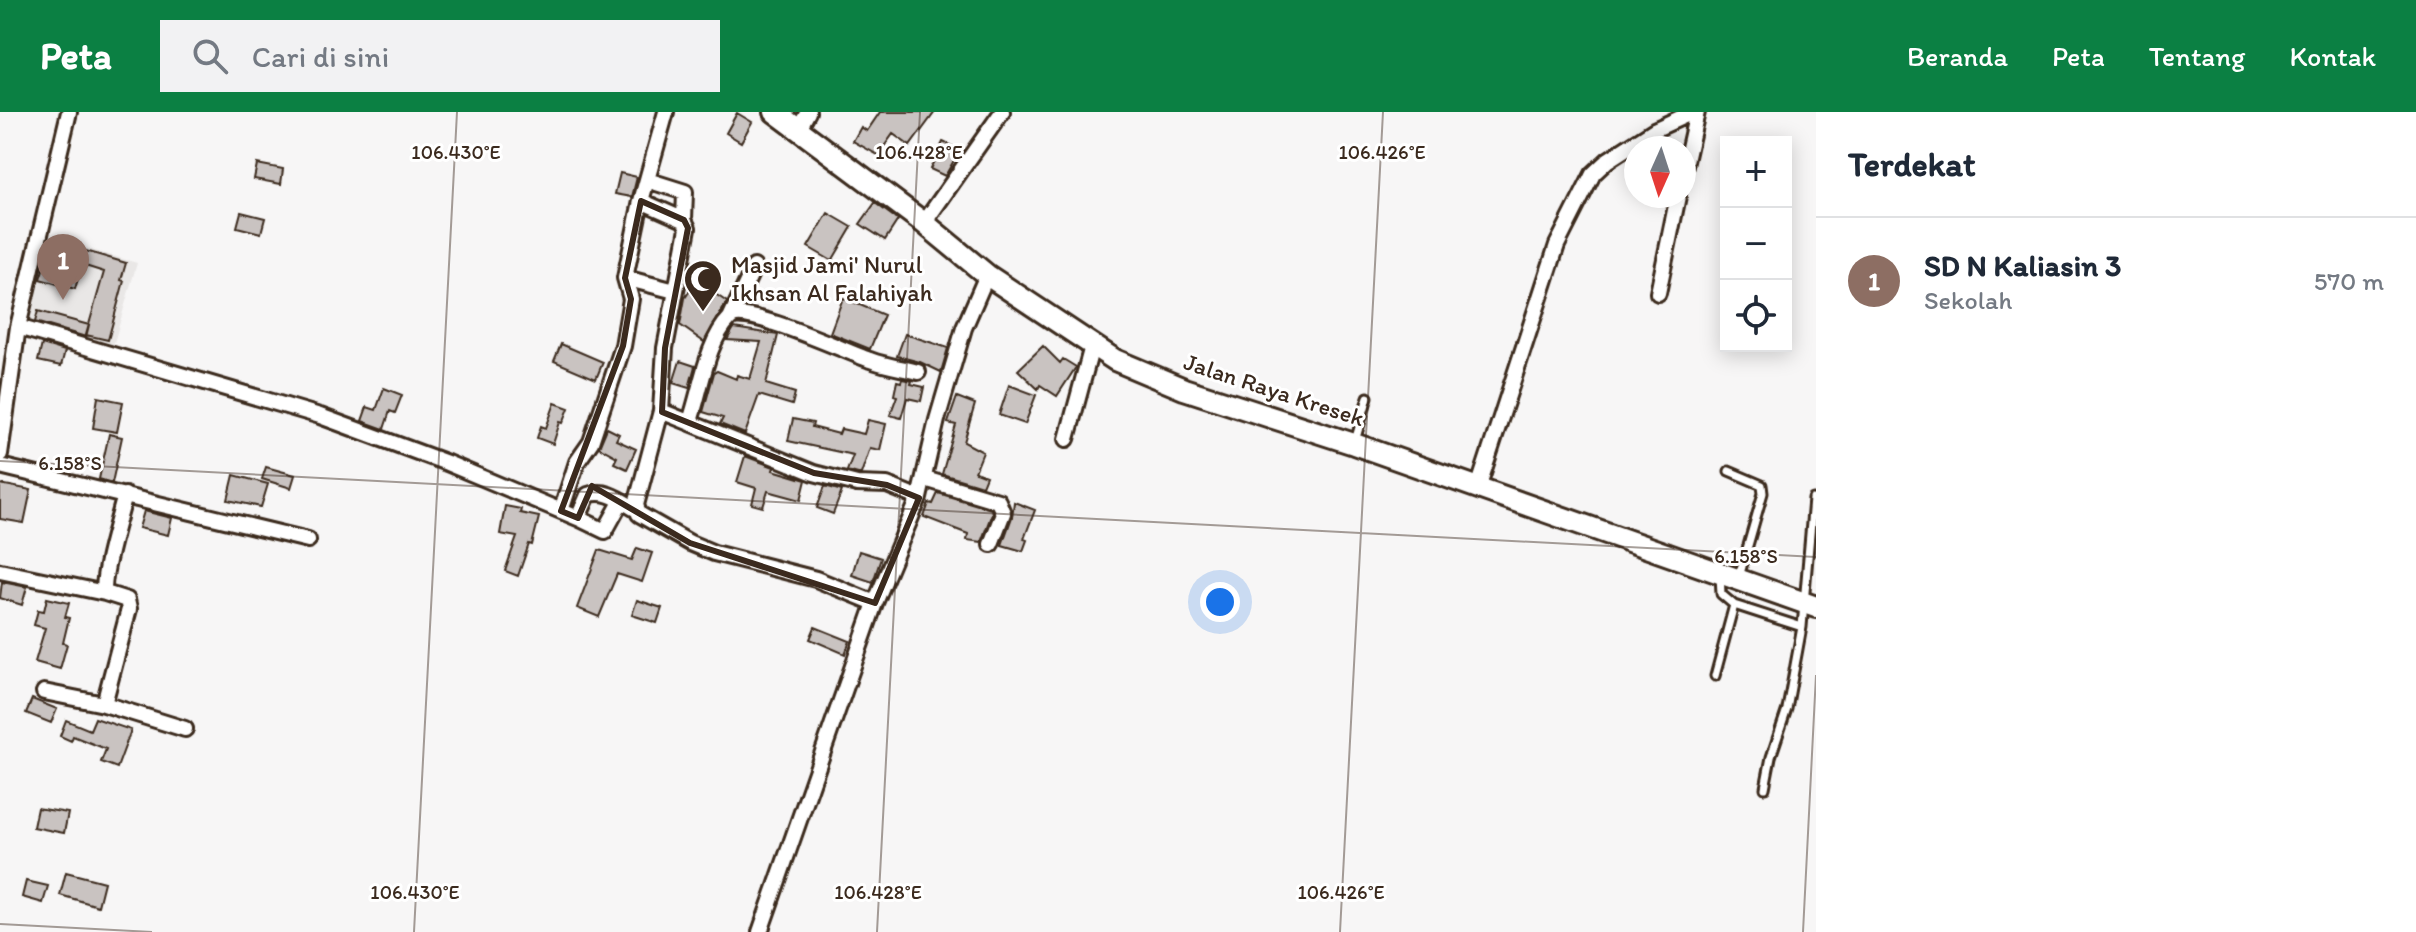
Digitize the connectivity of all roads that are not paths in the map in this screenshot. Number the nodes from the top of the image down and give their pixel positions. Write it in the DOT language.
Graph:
graph roads {
  1 [pos="69,112"];
  2 [pos="666,112"];
  3 [pos="775,112"];
  4 [pos="1002,112"];
  5 [pos="1695,112"];
  6 [pos="803,121"];
  7 [pos="1690,136"];
  8 [pos="647,180"];
  9 [pos="641,201"];
  10 [pos="1676,208"];
  11 [pos="684,220"];
  12 [pos="924,223"];
  13 [pos="754,267"];
  14 [pos="987,275"];
  15 [pos="625,278"];
  16 [pos="675,291"];
  17 [pos="1658,293"];
  18 [pos="730,318"];
  19 [pos="18,327"];
  20 [pos="1092,346"];
  21 [pos="918,372"];
  22 [pos="1368,397"];
  23 [pos="661,411"];
  24 [pos="690,421"];
  25 [pos="1067,439"];
  26 [pos="1354,444"];
  27 [pos="0,454"];
  28 [pos="0,466"];
  29 [pos="1729,471"];
  30 [pos="925,479"];
  31 [pos="1478,488"];
  32 [pos="125,495"];
  33 [pos="919,498"];
  34 [pos="1813,499"];
  35 [pos="621,502"];
  36 [pos="637,510"];
  37 [pos="561,511"];
  38 [pos="578,518"];
  39 [pos="308,540"];
  40 [pos="991,544"];
  41 [pos="0,571"];
  42 [pos="1730,576"];
  43 [pos="105,593"];
  44 [pos="875,603"];
  45 [pos="1734,605"];
  46 [pos="1810,605"];
  47 [pos="1802,627"];
  48 [pos="1715,676"];
  49 [pos="44,692"];
  50 [pos="104,704"];
  51 [pos="185,729"];
  52 [pos="1765,788"];
  53 [pos="760,932"];
  1 -- 19 [label="street"];
  2 -- 8 [label="street"];
  3 -- 6 [label="main road, Jalan Raya Kresek"];
  4 -- 12 [label="street"];
  5 -- 7 [label="street"];
  5 -- 31 [label="street"];
  6 -- 12 [label="main road, Jalan Raya Kresek"];
  8 -- 9 [label="street"];
  8 -- 11 [label="street"];
  9 -- 11 [label="street"];
  9 -- 15 [label="street"];
  10 -- 17 [label="street"];
  11 -- 16 [label="street"];
  12 -- 14 [label="main road, Jalan Raya Kresek"];
  13 -- 18 [label="street"];
  14 -- 20 [label="main road, Jalan Raya Kresek"];
  14 -- 30 [label="street"];
  15 -- 16 [label="street"];
  15 -- 37 [label="street"];
  16 -- 23 [label="street"];
  18 -- 21 [label="street"];
  18 -- 24 [label="street"];
  19 -- 27 [label="street"];
  19 -- 37 [label="street"];
  20 -- 25 [label="street"];
  20 -- 26 [label="main road, Jalan Raya Kresek"];
  22 -- 26 [label="lane"];
  23 -- 24 [label="street"];
  23 -- 36 [label="street"];
  24 -- 33 [label="street"];
  26 -- 31 [label="main road, Jalan Raya Kresek"];
  28 -- 32 [label="street"];
  29 -- 42 [label="lane"];
  30 -- 33 [label="street"];
  30 -- 40 [label="street"];
  31 -- 42 [label="main road, Jalan Raya Kresek"];
  32 -- 39 [label="street"];
  32 -- 43 [label="street"];
  33 -- 44 [label="street"];
  34 -- 46 [label="lane"];
  35 -- 36 [label="street"];
  35 -- 38 [label="street"];
  35 -- 38 [label="street"];
  36 -- 44 [label="street"];
  37 -- 38 [label="street"];
  41 -- 43 [label="street"];
  42 -- 45 [label="lane"];
  42 -- 46 [label="main road, Jalan Raya Kresek"];
  43 -- 50 [label="street"];
  44 -- 53 [label="street"];
  45 -- 47 [label="lane"];
  45 -- 48 [label="lane"];
  46 -- 47 [label="lane"];
  47 -- 52 [label="lane"];
  49 -- 50 [label="street"];
  50 -- 51 [label="street"];
}
